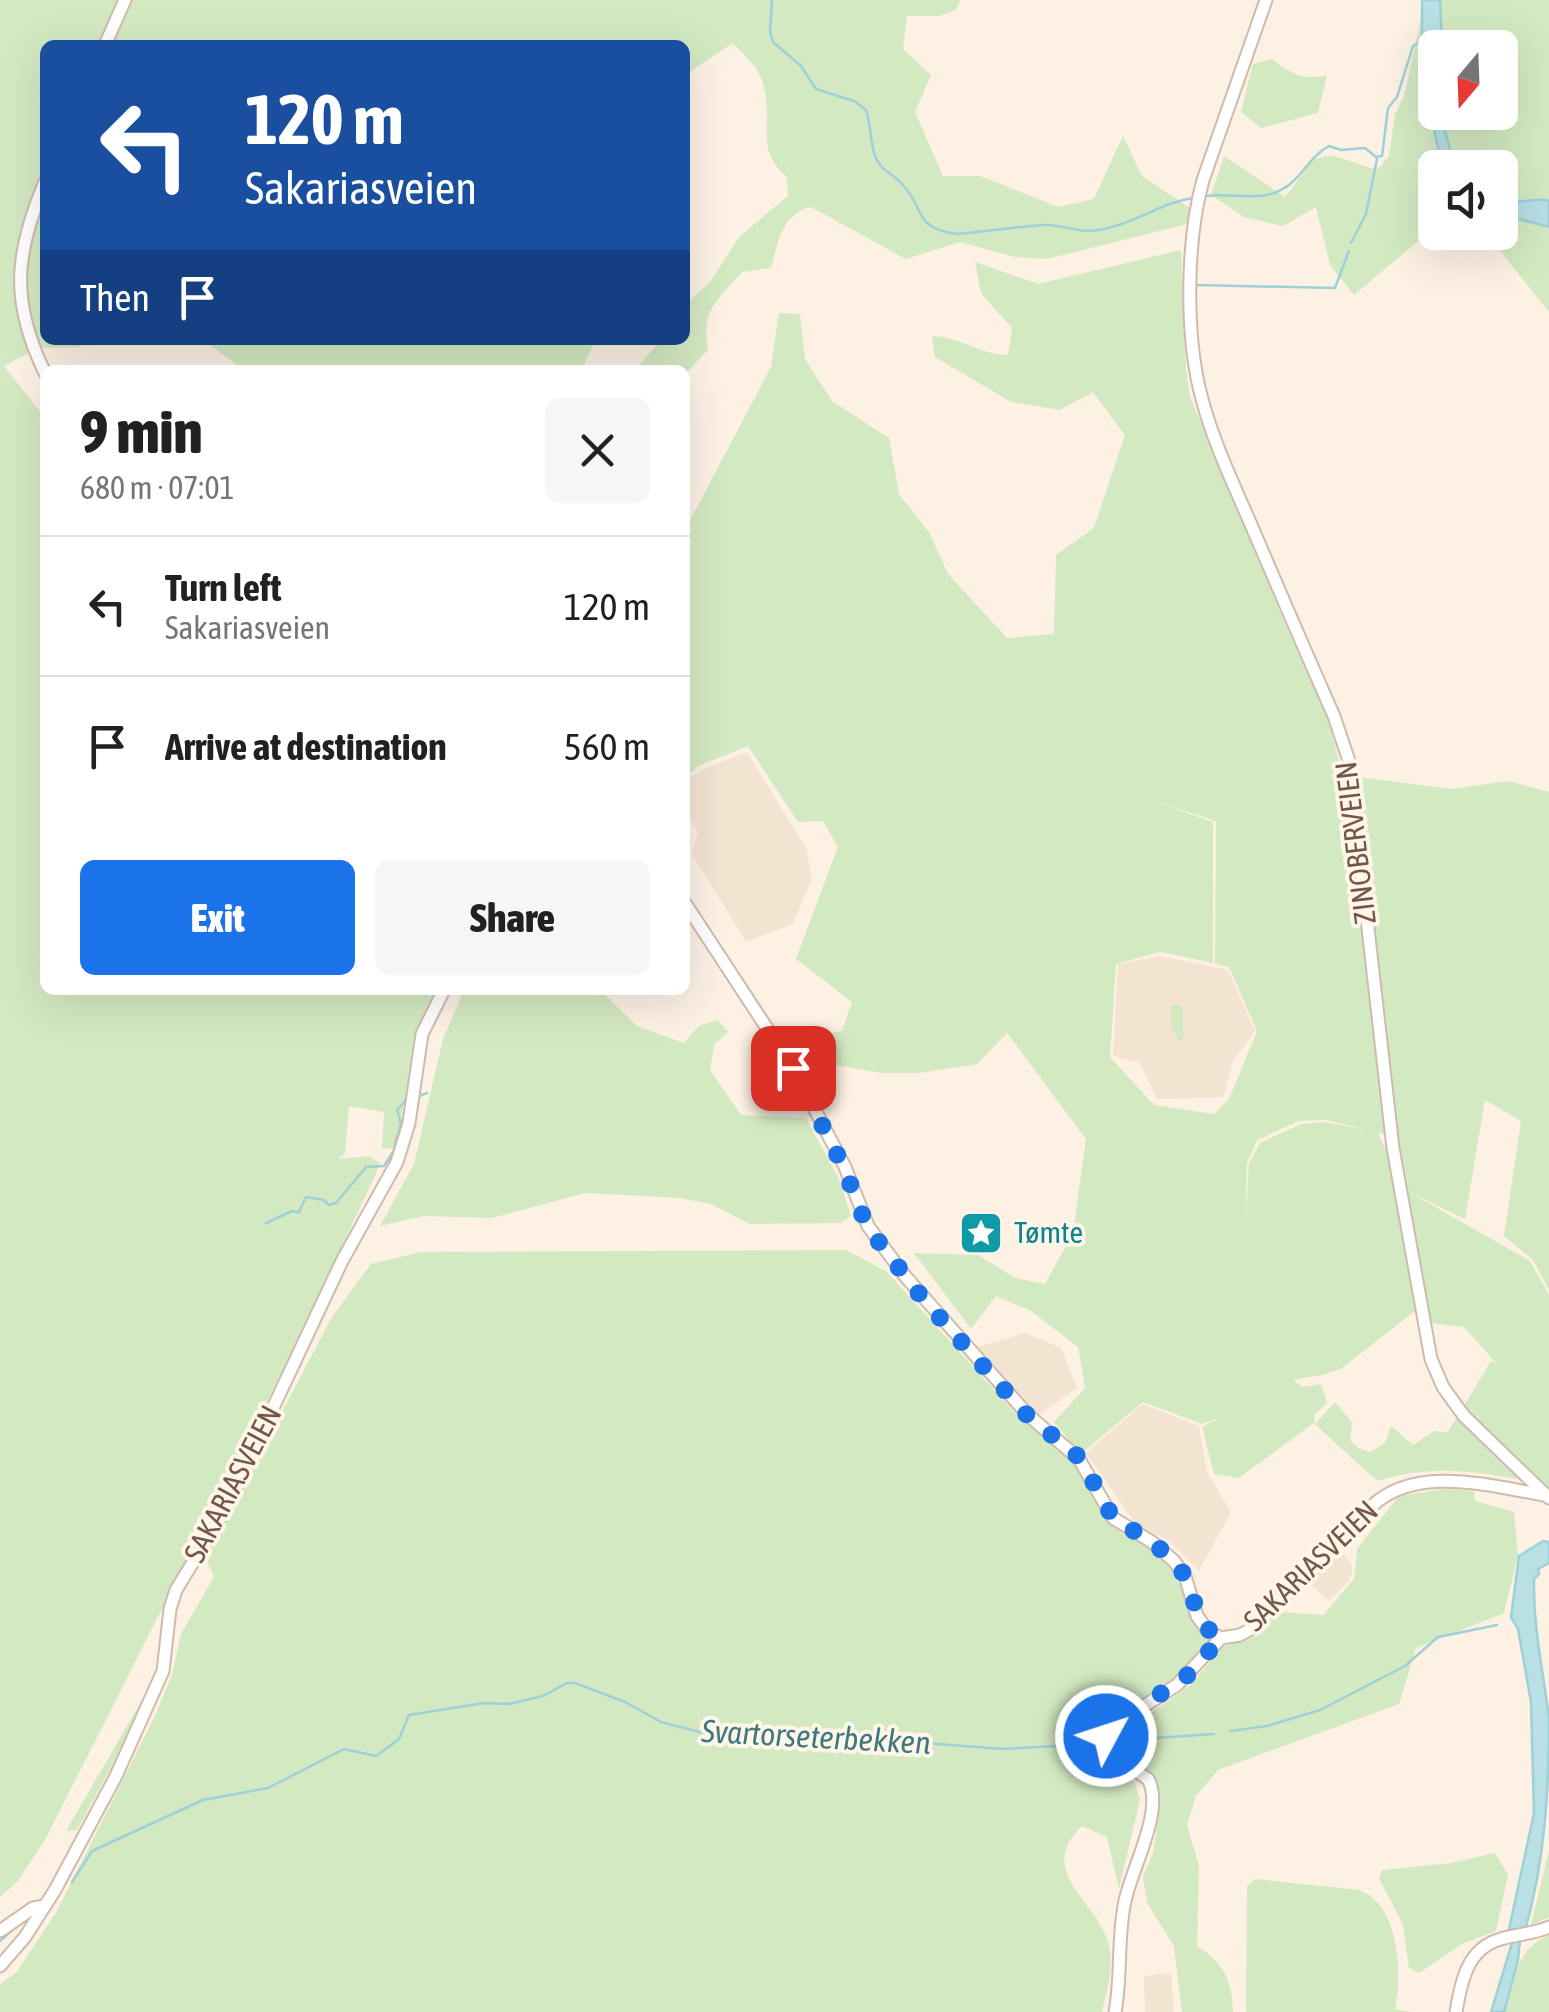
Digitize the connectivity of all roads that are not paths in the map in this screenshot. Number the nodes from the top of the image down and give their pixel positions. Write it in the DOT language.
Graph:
graph roads {
  1 [pos="125,0"];
  2 [pos="1266,0"];
  3 [pos="107,40"];
  4 [pos="40,195"];
  5 [pos="42,365"];
  6 [pos="690,910"];
  7 [pos="442,995"];
  8 [pos="1546,1496"];
  9 [pos="1221,1638"];
  10 [pos="45,1906"];
  11 [pos="1549,1927"];
  12 [pos="0,1931"];
  13 [pos="0,1966"];
  14 [pos="1115,2012"];
  15 [pos="1456,2012"];
  1 -- 3 [label="street"];
  2 -- 8 [label="street, ZINOBERVEIEN"];
  4 -- 5 [label="street"];
  6 -- 9 [label="street, SAKARIASVEIEN"];
  7 -- 10 [label="street, SAKARIASVEIEN"];
  8 -- 9 [label="street, SAKARIASVEIEN"];
  9 -- 14 [label="street"];
  10 -- 12 [label="street"];
  10 -- 13 [label="street, SAKARIASVEIEN"];
  11 -- 15 [label="street"];
}
